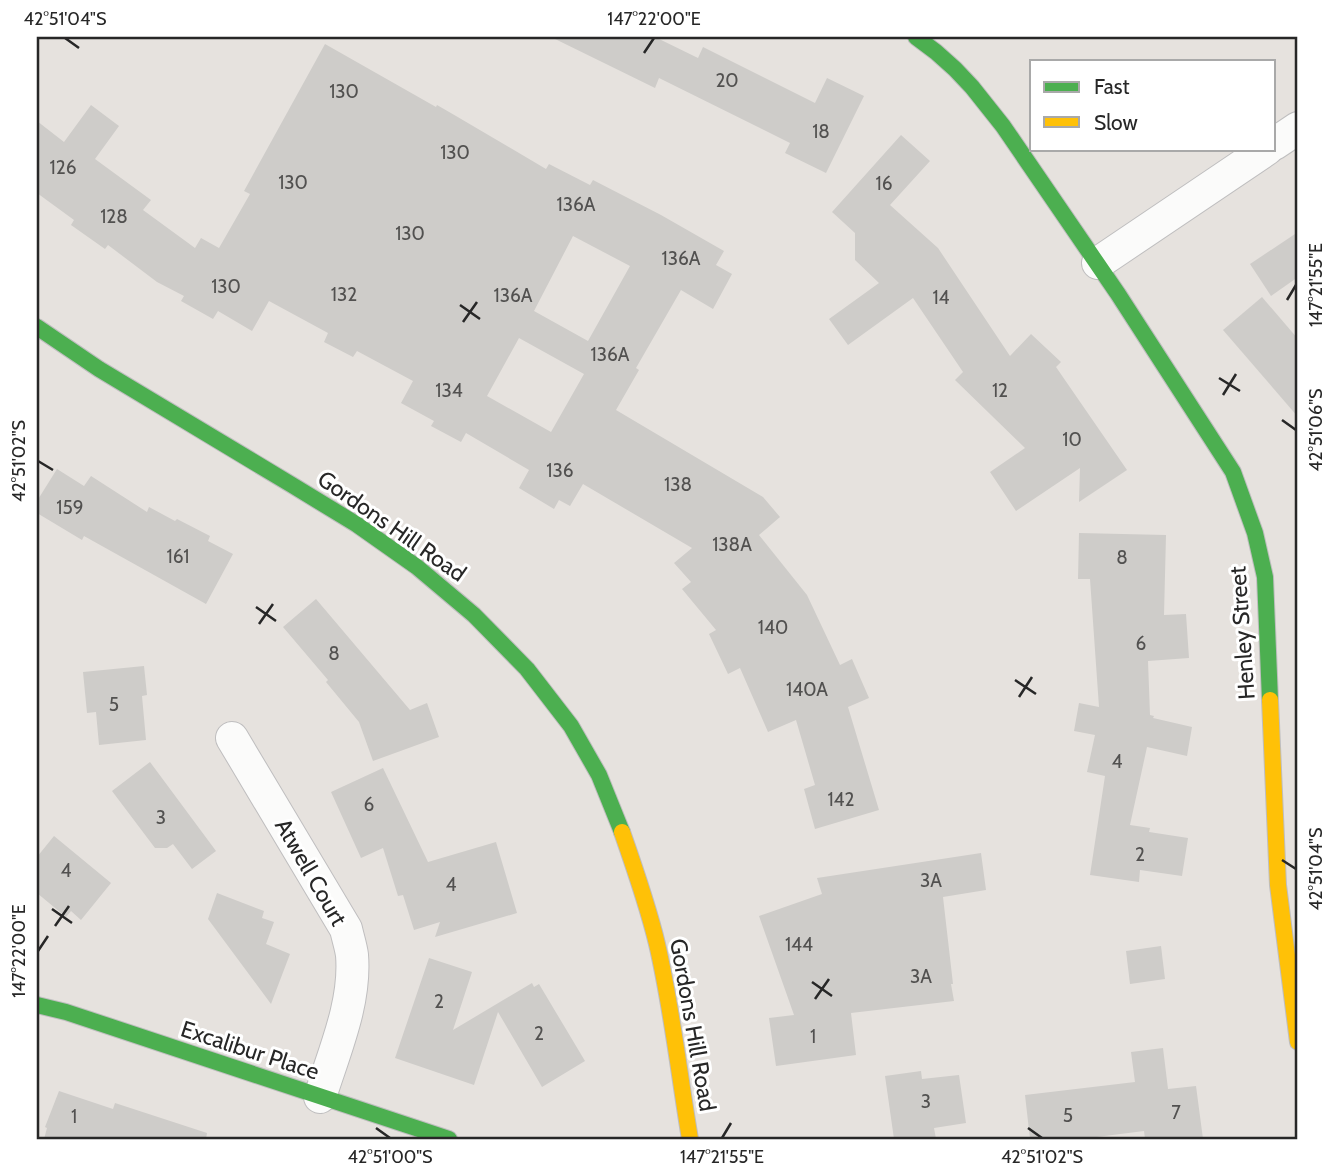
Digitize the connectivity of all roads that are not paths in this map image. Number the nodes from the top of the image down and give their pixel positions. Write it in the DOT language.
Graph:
graph roads {
  1 [pos="916,37"];
  2 [pos="1298,128"];
  3 [pos="1276,143"];
  4 [pos="1266,150"];
  5 [pos="1098,263"];
  6 [pos="37,327"];
  7 [pos="232,738"];
  8 [pos="37,1005"];
  9 [pos="1298,1042"];
  10 [pos="320,1097"];
  11 [pos="449,1139"];
  12 [pos="690,1139"];
  1 -- 5 [label="street, Henley Street"];
  2 -- 3 [label="street"];
  4 -- 5 [label="street"];
  5 -- 9 [label="street, Henley Street"];
  6 -- 12 [label="street, Gordons Hill Road"];
  7 -- 10 [label="street, Atwell Court"];
  8 -- 10 [label="street, Excalibur Place"];
  10 -- 11 [label="street, Excalibur Place"];
}
